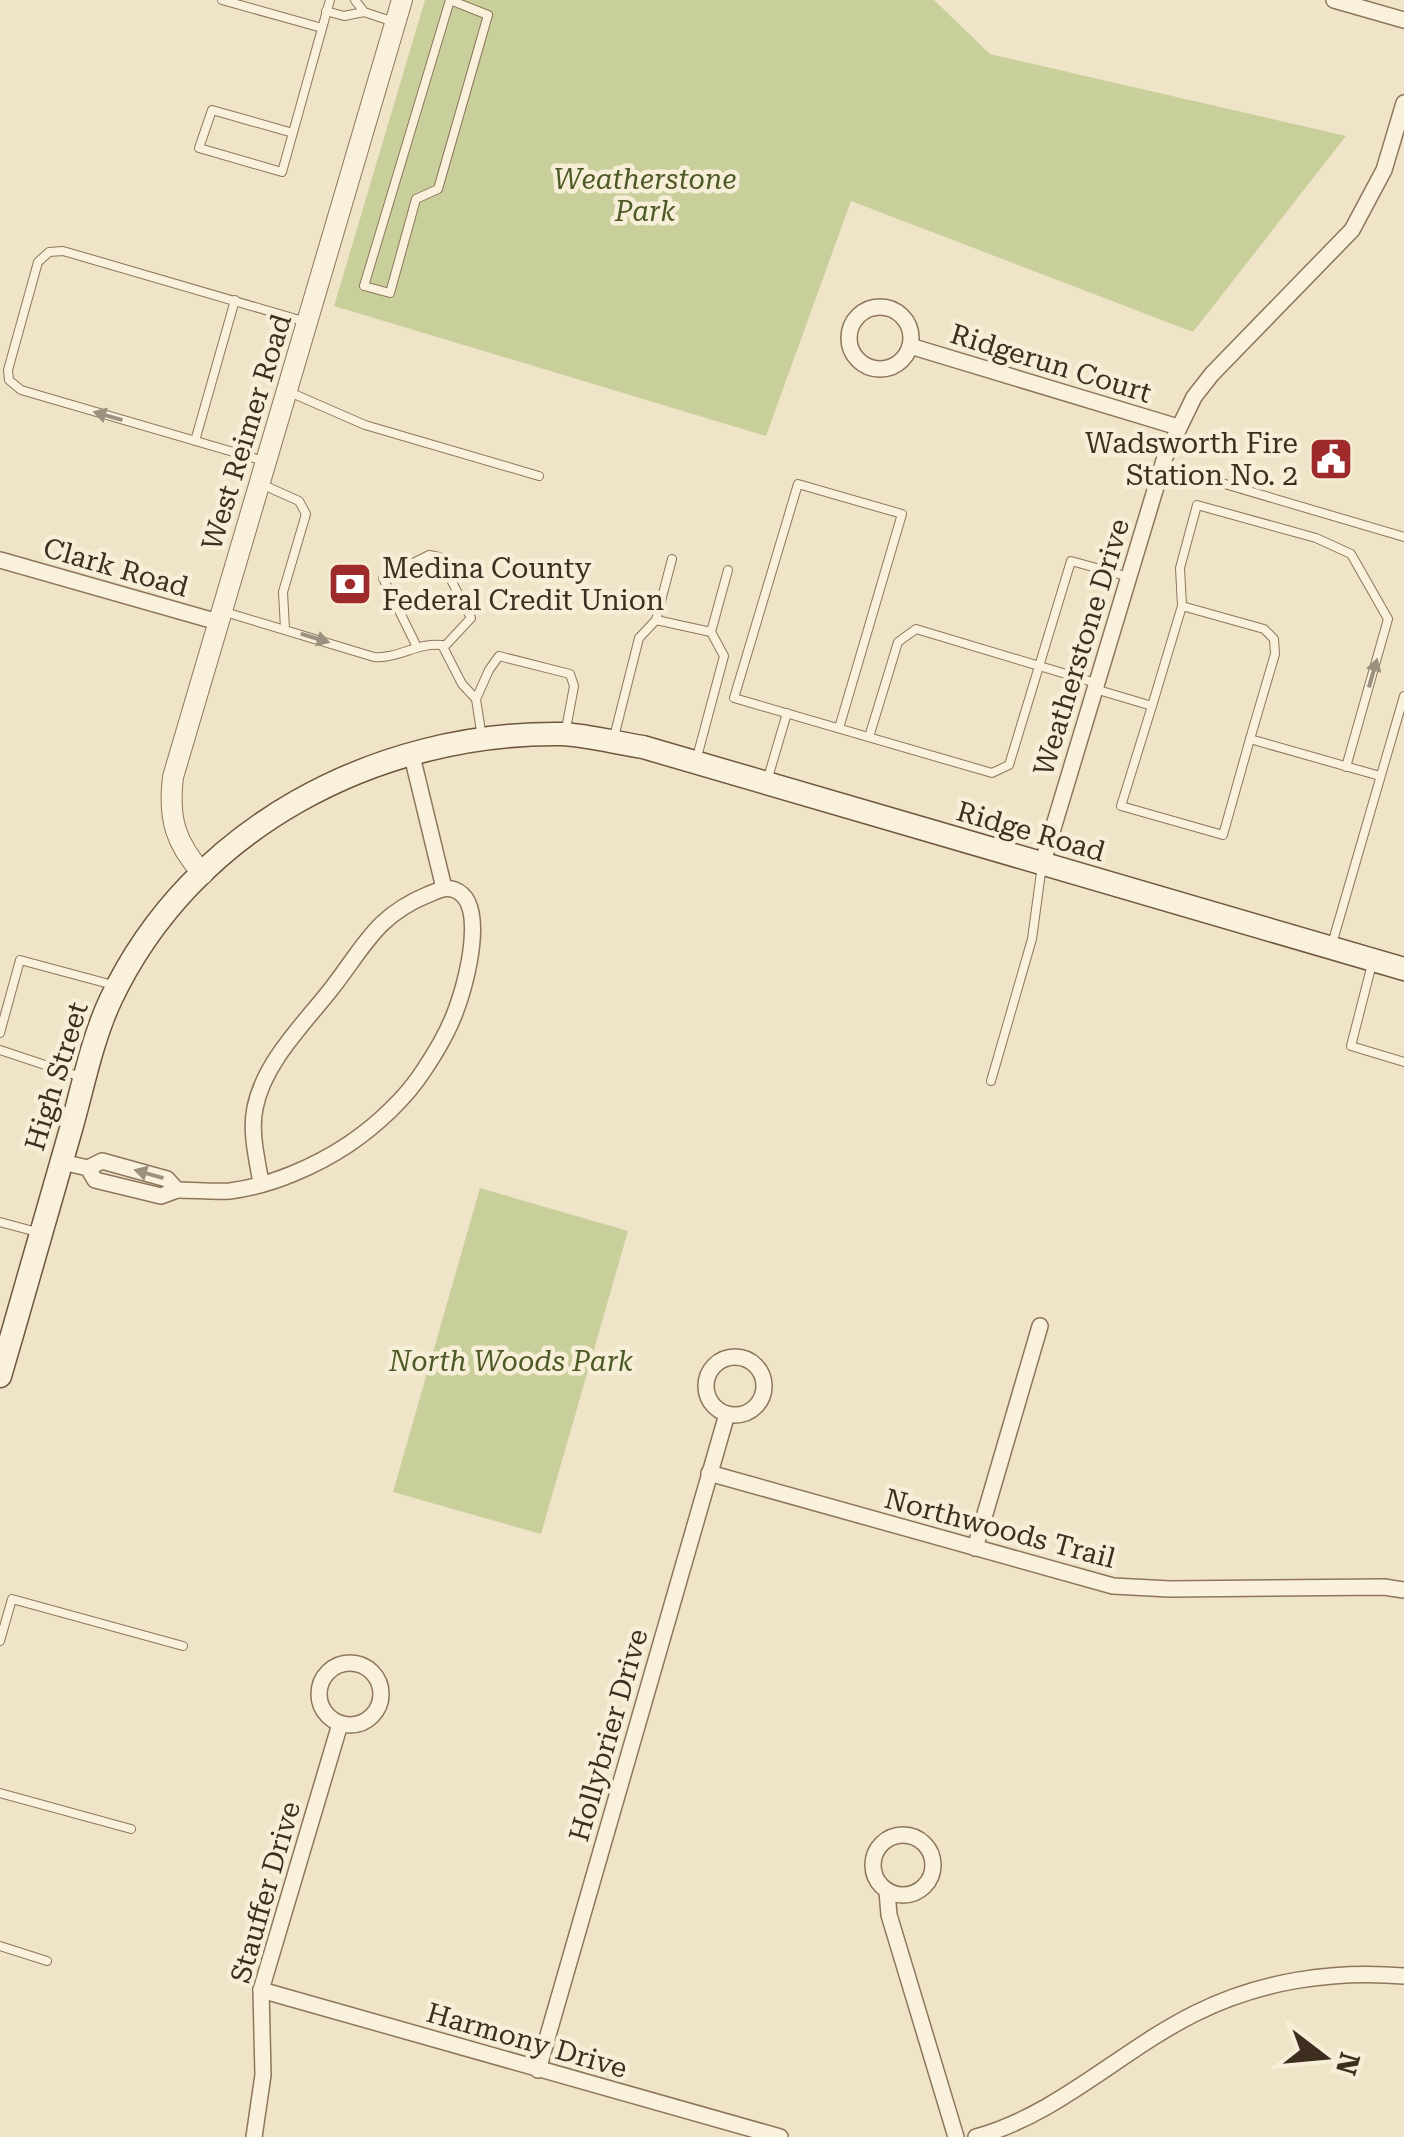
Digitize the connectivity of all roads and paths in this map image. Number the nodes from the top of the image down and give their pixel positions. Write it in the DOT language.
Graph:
graph roads {
  1 [pos="222,0"];
  2 [pos="330,0"];
  3 [pos="355,0"];
  4 [pos="402,0"];
  5 [pos="450,0"];
  6 [pos="1334,0"];
  7 [pos="326,11"];
  8 [pos="364,12"];
  9 [pos="1404,20"];
  10 [pos="396,22"];
  11 [pos="322,28"];
  12 [pos="1404,103"];
  13 [pos="293,133"];
  14 [pos="235,300"];
  15 [pos="308,322"];
  16 [pos="910,346"];
  17 [pos="287,390"];
  18 [pos="1178,427"];
  19 [pos="195,441"];
  20 [pos="266,461"];
  21 [pos="1162,465"];
  22 [pos="539,476"];
  23 [pos="260,484"];
  24 [pos="1404,537"];
  25 [pos="672,558"];
  26 [pos="0,560"];
  27 [pos="728,570"];
  28 [pos="1129,577"];
  29 [pos="1182,606"];
  30 [pos="219,616"];
  31 [pos="656,620"];
  32 [pos="284,629"];
  33 [pos="711,632"];
  34 [pos="444,646"];
  35 [pos="417,648"];
  36 [pos="1039,666"];
  37 [pos="1096,686"];
  38 [pos="1404,696"];
  39 [pos="476,700"];
  40 [pos="1152,706"];
  41 [pos="787,713"];
  42 [pos="839,728"];
  43 [pos="565,734"];
  44 [pos="869,737"];
  45 [pos="482,738"];
  46 [pos="1250,739"];
  47 [pos="613,742"];
  48 [pos="642,748"];
  49 [pos="411,752"];
  50 [pos="696,763"];
  51 [pos="1346,766"];
  52 [pos="1380,776"];
  53 [pos="766,784"];
  54 [pos="1042,865"];
  55 [pos="203,874"];
  56 [pos="444,888"];
  57 [pos="1330,948"];
  58 [pos="1373,960"];
  59 [pos="1404,970"];
  60 [pos="0,987"];
  61 [pos="117,987"];
  62 [pos="12,990"];
  63 [pos="0,1033"];
  64 [pos="0,1050"];
  65 [pos="1404,1062"];
  66 [pos="86,1078"];
  67 [pos="991,1081"];
  68 [pos="62,1162"];
  69 [pos="260,1183"];
  70 [pos="0,1222"];
  71 [pos="41,1234"];
  72 [pos="1040,1326"];
  73 [pos="0,1376"];
  74 [pos="727,1414"];
  75 [pos="709,1473"];
  76 [pos="975,1548"];
  77 [pos="1404,1590"];
  78 [pos="0,1642"];
  79 [pos="183,1646"];
  80 [pos="340,1724"];
  81 [pos="0,1792"];
  82 [pos="131,1830"];
  83 [pos="887,1891"];
  84 [pos="0,1946"];
  85 [pos="47,1961"];
  86 [pos="1404,1976"];
  87 [pos="260,1990"];
  88 [pos="538,2070"];
  89 [pos="254,2137"];
  90 [pos="780,2137"];
  91 [pos="956,2137"];
  92 [pos="976,2137"];
  1 -- 11 [label="lane"];
  2 -- 7 [label="lane"];
  3 -- 8 [label="lane"];
  4 -- 10 [label="street, West Reimer Road"];
  5 -- 5 [label="lane"];
  6 -- 9 [label="street"];
  7 -- 8 [label="lane"];
  7 -- 11 [label="lane"];
  8 -- 10 [label="lane"];
  10 -- 15 [label="street, West Reimer Road"];
  11 -- 13 [label="lane"];
  12 -- 18 [label="street, Weatherstone Drive"];
  13 -- 13 [label="lane"];
  14 -- 15 [label="lane"];
  14 -- 19 [label="lane"];
  19 -- 14 [label="lane, one-way"];
  15 -- 17 [label="street, West Reimer Road"];
  16 -- 16 [label="street, Ridgerun Court"];
  16 -- 18 [label="street, Ridgerun Court"];
  17 -- 20 [label="street, West Reimer Road"];
  17 -- 22 [label="lane"];
  18 -- 21 [label="street, Weatherstone Drive"];
  19 -- 20 [label="lane"];
  20 -- 23 [label="street, West Reimer Road"];
  21 -- 24 [label="lane"];
  21 -- 28 [label="street, Weatherstone Drive"];
  23 -- 30 [label="street, West Reimer Road"];
  23 -- 32 [label="lane"];
  25 -- 31 [label="lane"];
  26 -- 30 [label="street, Clark Road"];
  27 -- 33 [label="lane"];
  28 -- 36 [label="lane"];
  28 -- 37 [label="street, Weatherstone Drive"];
  29 -- 40 [label="lane"];
  29 -- 46 [label="lane"];
  51 -- 29 [label="lane, one-way"];
  30 -- 32 [label="lane"];
  30 -- 55 [label="street, West Reimer Road"];
  31 -- 33 [label="lane"];
  31 -- 47 [label="lane"];
  32 -- 35 [label="lane, one-way"];
  33 -- 50 [label="lane"];
  34 -- 35 [label="lane"];
  34 -- 35 [label="lane"];
  34 -- 39 [label="lane"];
  36 -- 37 [label="lane"];
  36 -- 44 [label="lane"];
  36 -- 44 [label="lane"];
  37 -- 40 [label="lane"];
  37 -- 54 [label="street, Weatherstone Drive"];
  38 -- 52 [label="lane"];
  39 -- 43 [label="lane"];
  39 -- 45 [label="lane"];
  40 -- 46 [label="lane"];
  41 -- 42 [label="lane"];
  41 -- 42 [label="lane"];
  41 -- 53 [label="lane"];
  42 -- 44 [label="lane"];
  43 -- 45 [label="main road, High Street"];
  43 -- 47 [label="main road, High Street"];
  45 -- 49 [label="main road, High Street"];
  46 -- 51 [label="lane"];
  47 -- 48 [label="main road, High Street"];
  48 -- 50 [label="main road, Ridge Road"];
  49 -- 55 [label="main road, High Street"];
  49 -- 56 [label="street"];
  50 -- 53 [label="main road, Ridge Road"];
  51 -- 52 [label="lane"];
  52 -- 57 [label="lane"];
  53 -- 54 [label="main road, Ridge Road"];
  54 -- 57 [label="main road, Ridge Road"];
  54 -- 67 [label="lane"];
  55 -- 61 [label="main road, High Street"];
  56 -- 69 [label="street"];
  56 -- 69 [label="street"];
  57 -- 58 [label="main road, Ridge Road"];
  58 -- 59 [label="main road, Ridge Road"];
  58 -- 65 [label="lane"];
  60 -- 62 [label="lane"];
  61 -- 62 [label="lane"];
  61 -- 66 [label="main road, High Street"];
  62 -- 63 [label="lane"];
  64 -- 66 [label="lane"];
  66 -- 68 [label="main road, High Street"];
  68 -- 69 [label="street"];
  68 -- 71 [label="main road, High Street"];
  70 -- 71 [label="lane"];
  71 -- 73 [label="main road, High Street"];
  72 -- 76 [label="street"];
  74 -- 75 [label="street, Hollybrier Drive"];
  75 -- 76 [label="street, Northwoods Trail"];
  75 -- 88 [label="street, Hollybrier Drive"];
  76 -- 77 [label="street, Northwoods Trail"];
  78 -- 79 [label="lane"];
  80 -- 80 [label="street"];
  80 -- 87 [label="street, Stauffer Drive"];
  81 -- 82 [label="lane"];
  83 -- 83 [label="street"];
  83 -- 91 [label="street"];
  84 -- 85 [label="lane"];
  86 -- 92 [label="street"];
  87 -- 88 [label="street, Harmony Drive"];
  87 -- 89 [label="street, Stauffer Drive"];
  88 -- 90 [label="street, Harmony Drive"];
}
